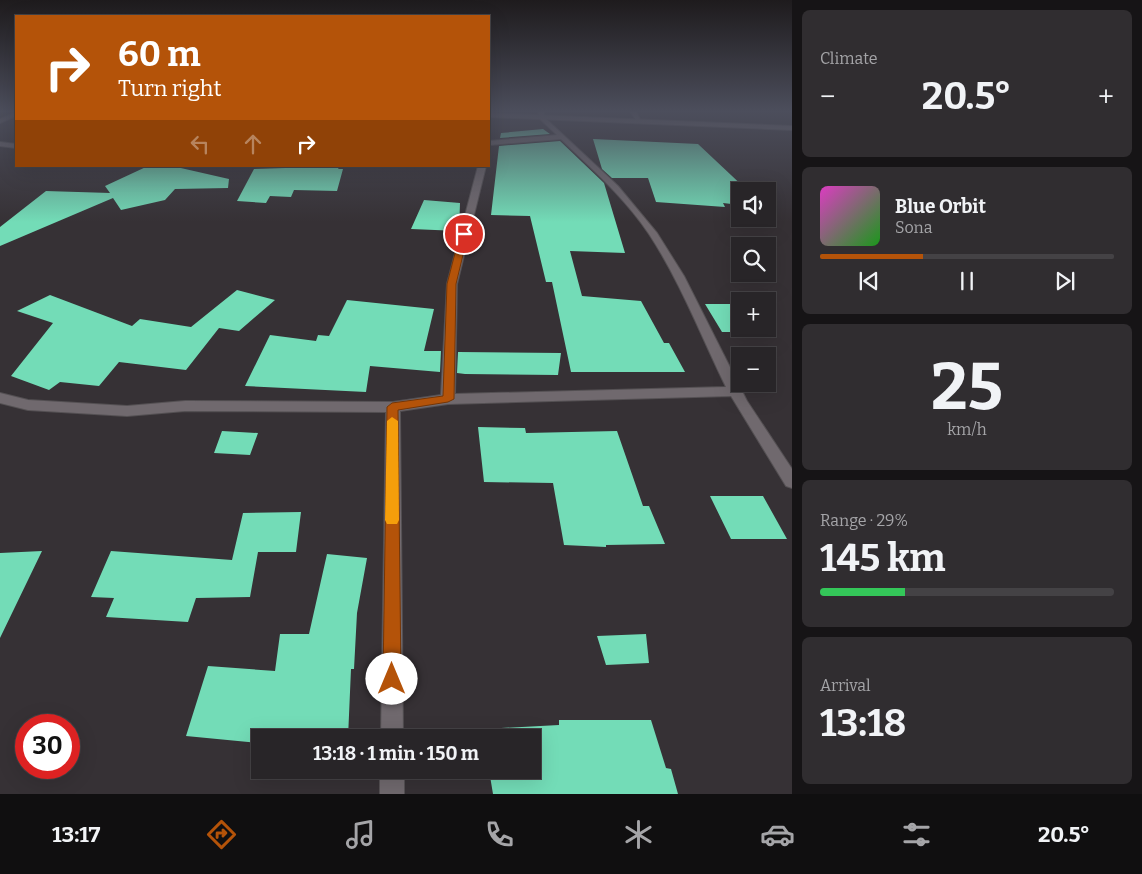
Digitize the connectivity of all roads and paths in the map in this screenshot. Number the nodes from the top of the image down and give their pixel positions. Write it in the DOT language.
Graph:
graph roads {
  1 [pos="574,148"];
  2 [pos="482,167"];
  3 [pos="731,383"];
  4 [pos="731,391"];
  5 [pos="736,392"];
  6 [pos="0,398"];
  7 [pos="448,399"];
  8 [pos="392,407"];
  9 [pos="792,482"];
  10 [pos="392,729"];
  11 [pos="392,779"];
  12 [pos="392,794"];
  1 -- 3 [label="street"];
  2 -- 7 [label="street"];
  4 -- 7 [label="street"];
  5 -- 9 [label="street"];
  6 -- 8 [label="street"];
  7 -- 8 [label="street"];
  8 -- 10 [label="street"];
  11 -- 12 [label="street"];
}
